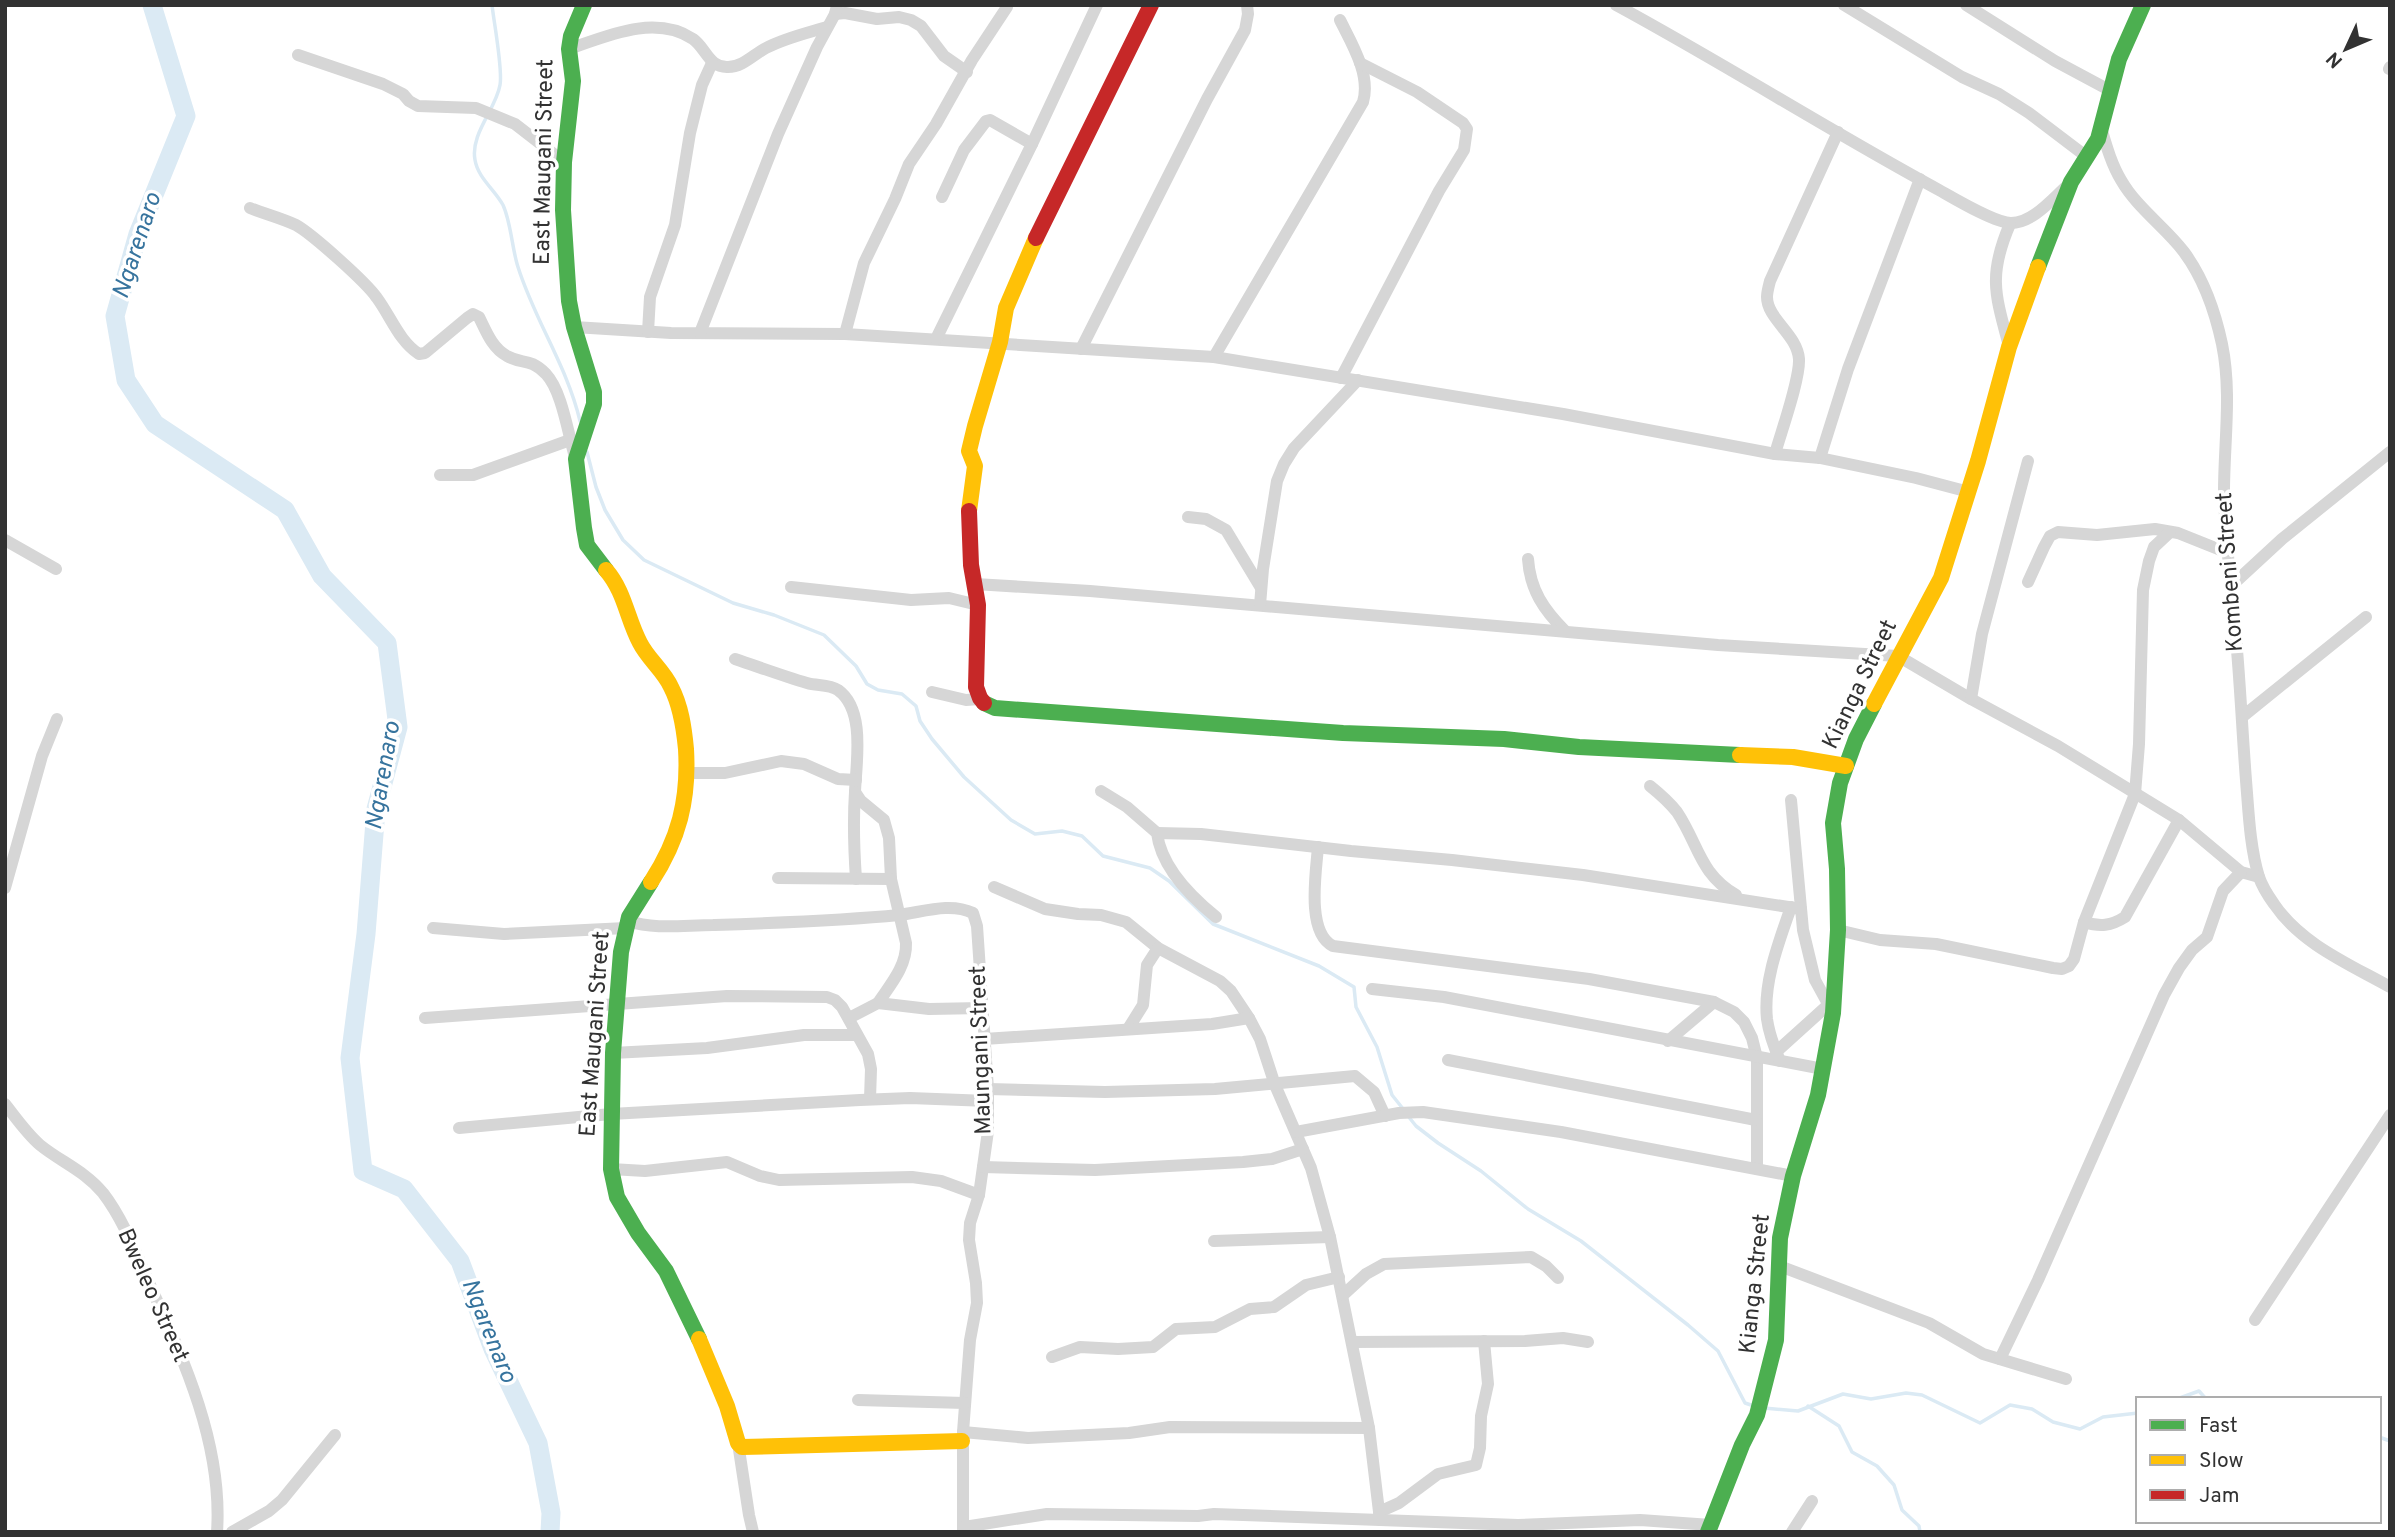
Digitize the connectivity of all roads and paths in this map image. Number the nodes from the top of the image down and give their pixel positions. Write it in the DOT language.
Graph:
graph roads {
  1 [pos="584,5"];
  2 [pos="1097,5"];
  3 [pos="1151,5"];
  4 [pos="1247,5"];
  5 [pos="1616,5"];
  6 [pos="1844,5"];
  7 [pos="1966,5"];
  8 [pos="2143,5"];
  9 [pos="1007,7"];
  10 [pos="836,10"];
  11 [pos="1340,20"];
  12 [pos="827,27"];
  13 [pos="569,49"];
  14 [pos="298,55"];
  15 [pos="712,63"];
  16 [pos="1360,63"];
  17 [pos="967,72"];
  18 [pos="2111,91"];
  19 [pos="2101,128"];
  20 [pos="1838,132"];
  21 [pos="1032,144"];
  22 [pos="2087,157"];
  23 [pos="564,162"];
  24 [pos="1920,179"];
  25 [pos="2071,182"];
  26 [pos="942,197"];
  27 [pos="250,208"];
  28 [pos="2010,224"];
  29 [pos="574,327"];
  30 [pos="648,332"];
  31 [pos="700,333"];
  32 [pos="845,334"];
  33 [pos="936,339"];
  34 [pos="1000,342"];
  35 [pos="2009,346"];
  36 [pos="1081,349"];
  37 [pos="1214,357"];
  38 [pos="1341,377"];
  39 [pos="1358,380"];
  40 [pos="570,440"];
  41 [pos="2390,452"];
  42 [pos="1775,454"];
  43 [pos="1820,458"];
  44 [pos="576,460"];
  45 [pos="2028,461"];
  46 [pos="440,475"];
  47 [pos="1969,492"];
  48 [pos="1188,517"];
  49 [pos="2170,531"];
  50 [pos="5,540"];
  51 [pos="2228,553"];
  52 [pos="1528,559"];
  53 [pos="56,569"];
  54 [pos="2028,582"];
  55 [pos="975,584"];
  56 [pos="791,587"];
  57 [pos="2230,587"];
  58 [pos="1261,588"];
  59 [pos="978,605"];
  60 [pos="1260,605"];
  61 [pos="2367,617"];
  62 [pos="1565,631"];
  63 [pos="1898,656"];
  64 [pos="735,659"];
  65 [pos="932,692"];
  66 [pos="979,699"];
  67 [pos="1971,699"];
  68 [pos="2242,717"];
  69 [pos="57,719"];
  70 [pos="1846,766"];
  71 [pos="687,774"];
  72 [pos="855,786"];
  73 [pos="1650,786"];
  74 [pos="1101,791"];
  75 [pos="2135,794"];
  76 [pos="1791,800"];
  77 [pos="2179,820"];
  78 [pos="1157,833"];
  79 [pos="1318,847"];
  80 [pos="2241,872"];
  81 [pos="2259,877"];
  82 [pos="778,878"];
  83 [pos="856,879"];
  84 [pos="891,879"];
  85 [pos="994,887"];
  86 [pos="5,888"];
  87 [pos="1743,899"];
  88 [pos="1796,908"];
  89 [pos="899,915"];
  90 [pos="1216,917"];
  91 [pos="2084,922"];
  92 [pos="627,924"];
  93 [pos="433,928"];
  94 [pos="1838,930"];
  95 [pos="1158,948"];
  96 [pos="2390,987"];
  97 [pos="1372,989"];
  98 [pos="1714,1002"];
  99 [pos="878,1003"];
  100 [pos="617,1006"];
  101 [pos="982,1008"];
  102 [pos="1831,1009"];
  103 [pos="425,1018"];
  104 [pos="849,1018"];
  105 [pos="1249,1018"];
  106 [pos="1128,1029"];
  107 [pos="856,1035"];
  108 [pos="984,1039"];
  109 [pos="1668,1041"];
  110 [pos="613,1053"];
  111 [pos="1778,1056"];
  112 [pos="1756,1058"];
  113 [pos="1448,1060"];
  114 [pos="1823,1069"];
  115 [pos="1275,1085"];
  116 [pos="988,1095"];
  117 [pos="870,1099"];
  118 [pos="5,1104"];
  119 [pos="611,1114"];
  120 [pos="2390,1115"];
  121 [pos="1385,1116"];
  122 [pos="1756,1120"];
  123 [pos="459,1128"];
  124 [pos="1296,1132"];
  125 [pos="1303,1149"];
  126 [pos="983,1167"];
  127 [pos="611,1169"];
  128 [pos="1757,1169"];
  129 [pos="1793,1176"];
  130 [pos="979,1195"];
  131 [pos="1330,1237"];
  132 [pos="1214,1241"];
  133 [pos="1777,1265"];
  134 [pos="1339,1277"];
  135 [pos="1558,1279"];
  136 [pos="1343,1295"];
  137 [pos="2255,1320"];
  138 [pos="1484,1341"];
  139 [pos="1352,1342"];
  140 [pos="1588,1342"];
  141 [pos="1052,1357"];
  142 [pos="2000,1359"];
  143 [pos="2066,1379"];
  144 [pos="858,1400"];
  145 [pos="965,1403"];
  146 [pos="1369,1428"];
  147 [pos="335,1435"];
  148 [pos="963,1436"];
  149 [pos="738,1443"];
  150 [pos="1812,1501"];
  151 [pos="1380,1516"];
  152 [pos="964,1529"];
  153 [pos="1709,1529"];
  154 [pos="217,1532"];
  155 [pos="232,1532"];
  156 [pos="753,1532"];
  157 [pos="1792,1532"];
  1 -- 13 [label="street, East Maugani Street"];
  2 -- 21 [label="street"];
  3 -- 34 [label="street"];
  4 -- 36 [label="street"];
  5 -- 20 [label="street"];
  6 -- 22 [label="street"];
  7 -- 18 [label="street"];
  8 -- 18 [label="street, Kianga Street"];
  9 -- 17 [label="street"];
  10 -- 12 [label="street"];
  10 -- 17 [label="street"];
  11 -- 16 [label="street"];
  12 -- 15 [label="street"];
  12 -- 31 [label="street"];
  13 -- 15 [label="street"];
  13 -- 23 [label="street, East Maugani Street"];
  14 -- 23 [label="street"];
  15 -- 30 [label="street"];
  16 -- 37 [label="street"];
  16 -- 38 [label="street"];
  17 -- 32 [label="street"];
  18 -- 19 [label="street, Kianga Street"];
  19 -- 22 [label="street, Kianga Street"];
  19 -- 51 [label="street, Kombeni Street"];
  20 -- 24 [label="street"];
  20 -- 42 [label="street"];
  21 -- 26 [label="street"];
  21 -- 33 [label="street"];
  22 -- 25 [label="street, Kianga Street"];
  23 -- 29 [label="street, East Maugani Street"];
  24 -- 28 [label="street"];
  24 -- 43 [label="street"];
  25 -- 28 [label="street"];
  25 -- 35 [label="street, Kianga Street"];
  27 -- 40 [label="street"];
  28 -- 35 [label="street"];
  29 -- 30 [label="street"];
  29 -- 44 [label="street, East Maugani Street"];
  30 -- 31 [label="street"];
  31 -- 32 [label="street"];
  32 -- 33 [label="street"];
  33 -- 34 [label="street"];
  34 -- 36 [label="street"];
  34 -- 55 [label="street"];
  35 -- 47 [label="street, Kianga Street"];
  36 -- 37 [label="street"];
  37 -- 38 [label="street"];
  38 -- 39 [label="street"];
  39 -- 42 [label="street"];
  39 -- 58 [label="street"];
  40 -- 44 [label="street"];
  40 -- 46 [label="street"];
  41 -- 57 [label="street"];
  42 -- 43 [label="street"];
  43 -- 47 [label="street"];
  44 -- 71 [label="street, East Maugani Street"];
  45 -- 67 [label="street"];
  47 -- 63 [label="street, Kianga Street"];
  48 -- 58 [label="street"];
  49 -- 51 [label="street"];
  49 -- 54 [label="street"];
  49 -- 75 [label="street"];
  50 -- 53 [label="street"];
  51 -- 57 [label="street, Kombeni Street"];
  52 -- 62 [label="street"];
  55 -- 59 [label="street"];
  55 -- 60 [label="street"];
  56 -- 59 [label="street"];
  57 -- 68 [label="street, Kombeni Street"];
  58 -- 60 [label="street"];
  59 -- 66 [label="street"];
  60 -- 62 [label="street"];
  61 -- 68 [label="street"];
  62 -- 63 [label="street"];
  63 -- 67 [label="street"];
  63 -- 70 [label="street, Kianga Street"];
  64 -- 72 [label="street"];
  65 -- 66 [label="street"];
  66 -- 70 [label="street"];
  67 -- 75 [label="street"];
  68 -- 81 [label="street, Kombeni Street"];
  69 -- 86 [label="street"];
  70 -- 94 [label="street, Kianga Street"];
  71 -- 72 [label="street"];
  71 -- 92 [label="street, East Maugani Street"];
  72 -- 83 [label="street"];
  72 -- 84 [label="street"];
  73 -- 87 [label="street"];
  74 -- 78 [label="street"];
  75 -- 77 [label="street"];
  75 -- 91 [label="street"];
  76 -- 88 [label="street"];
  77 -- 80 [label="street"];
  77 -- 91 [label="street"];
  78 -- 79 [label="street"];
  78 -- 90 [label="street"];
  79 -- 87 [label="street"];
  79 -- 98 [label="street"];
  80 -- 81 [label="street"];
  80 -- 142 [label="street"];
  81 -- 96 [label="street, Kombeni Street"];
  82 -- 83 [label="street"];
  83 -- 84 [label="street"];
  84 -- 89 [label="street"];
  85 -- 95 [label="street"];
  87 -- 88 [label="street"];
  88 -- 102 [label="street"];
  88 -- 111 [label="street"];
  89 -- 92 [label="street, Maungani Street"];
  89 -- 99 [label="street"];
  89 -- 101 [label="street, Maungani Street"];
  91 -- 94 [label="street"];
  92 -- 93 [label="street, Maungani Street"];
  92 -- 100 [label="street, East Maugani Street"];
  94 -- 102 [label="street, Kianga Street"];
  95 -- 105 [label="street"];
  95 -- 106 [label="street"];
  97 -- 109 [label="street"];
  98 -- 109 [label="street"];
  98 -- 112 [label="street"];
  99 -- 101 [label="street"];
  99 -- 104 [label="street"];
  100 -- 103 [label="street"];
  100 -- 104 [label="street"];
  100 -- 110 [label="street, East Maugani Street"];
  101 -- 108 [label="street, Maungani Street"];
  102 -- 111 [label="street"];
  102 -- 114 [label="street, Kianga Street"];
  104 -- 107 [label="street"];
  105 -- 106 [label="street"];
  105 -- 115 [label="street"];
  106 -- 108 [label="street"];
  107 -- 110 [label="street"];
  107 -- 117 [label="street"];
  108 -- 116 [label="street, Maungani Street"];
  109 -- 112 [label="street"];
  110 -- 119 [label="street, East Maugani Street"];
  111 -- 112 [label="street"];
  111 -- 114 [label="street"];
  112 -- 122 [label="street"];
  113 -- 122 [label="street"];
  114 -- 129 [label="street, Kianga Street"];
  115 -- 116 [label="street"];
  115 -- 121 [label="street"];
  115 -- 124 [label="street"];
  116 -- 117 [label="street"];
  116 -- 126 [label="street, Maungani Street"];
  117 -- 119 [label="street"];
  118 -- 154 [label="street, Bweleo Street"];
  119 -- 123 [label="street"];
  119 -- 127 [label="street, East Maugani Street"];
  120 -- 137 [label="street"];
  121 -- 124 [label="street"];
  121 -- 128 [label="street"];
  122 -- 128 [label="street"];
  124 -- 125 [label="street"];
  125 -- 126 [label="street"];
  125 -- 131 [label="street"];
  126 -- 130 [label="street, Maungani Street"];
  127 -- 130 [label="street"];
  127 -- 149 [label="street, East Maugani Street"];
  128 -- 129 [label="street"];
  129 -- 133 [label="street, Kianga Street"];
  130 -- 145 [label="street, Maungani Street"];
  131 -- 132 [label="street"];
  131 -- 134 [label="street"];
  133 -- 142 [label="street"];
  133 -- 153 [label="street, Kianga Street"];
  134 -- 136 [label="street"];
  134 -- 141 [label="street"];
  135 -- 136 [label="street"];
  136 -- 139 [label="street"];
  138 -- 139 [label="street"];
  138 -- 140 [label="street"];
  138 -- 151 [label="street"];
  139 -- 146 [label="street"];
  142 -- 143 [label="street"];
  144 -- 145 [label="street"];
  145 -- 148 [label="street, Maungani Street"];
  146 -- 148 [label="street"];
  146 -- 151 [label="street"];
  147 -- 155 [label="street"];
  148 -- 149 [label="street"];
  148 -- 152 [label="street, Maungani Street"];
  149 -- 156 [label="street"];
  150 -- 157 [label="street"];
  151 -- 152 [label="street"];
  151 -- 153 [label="street"];
}
